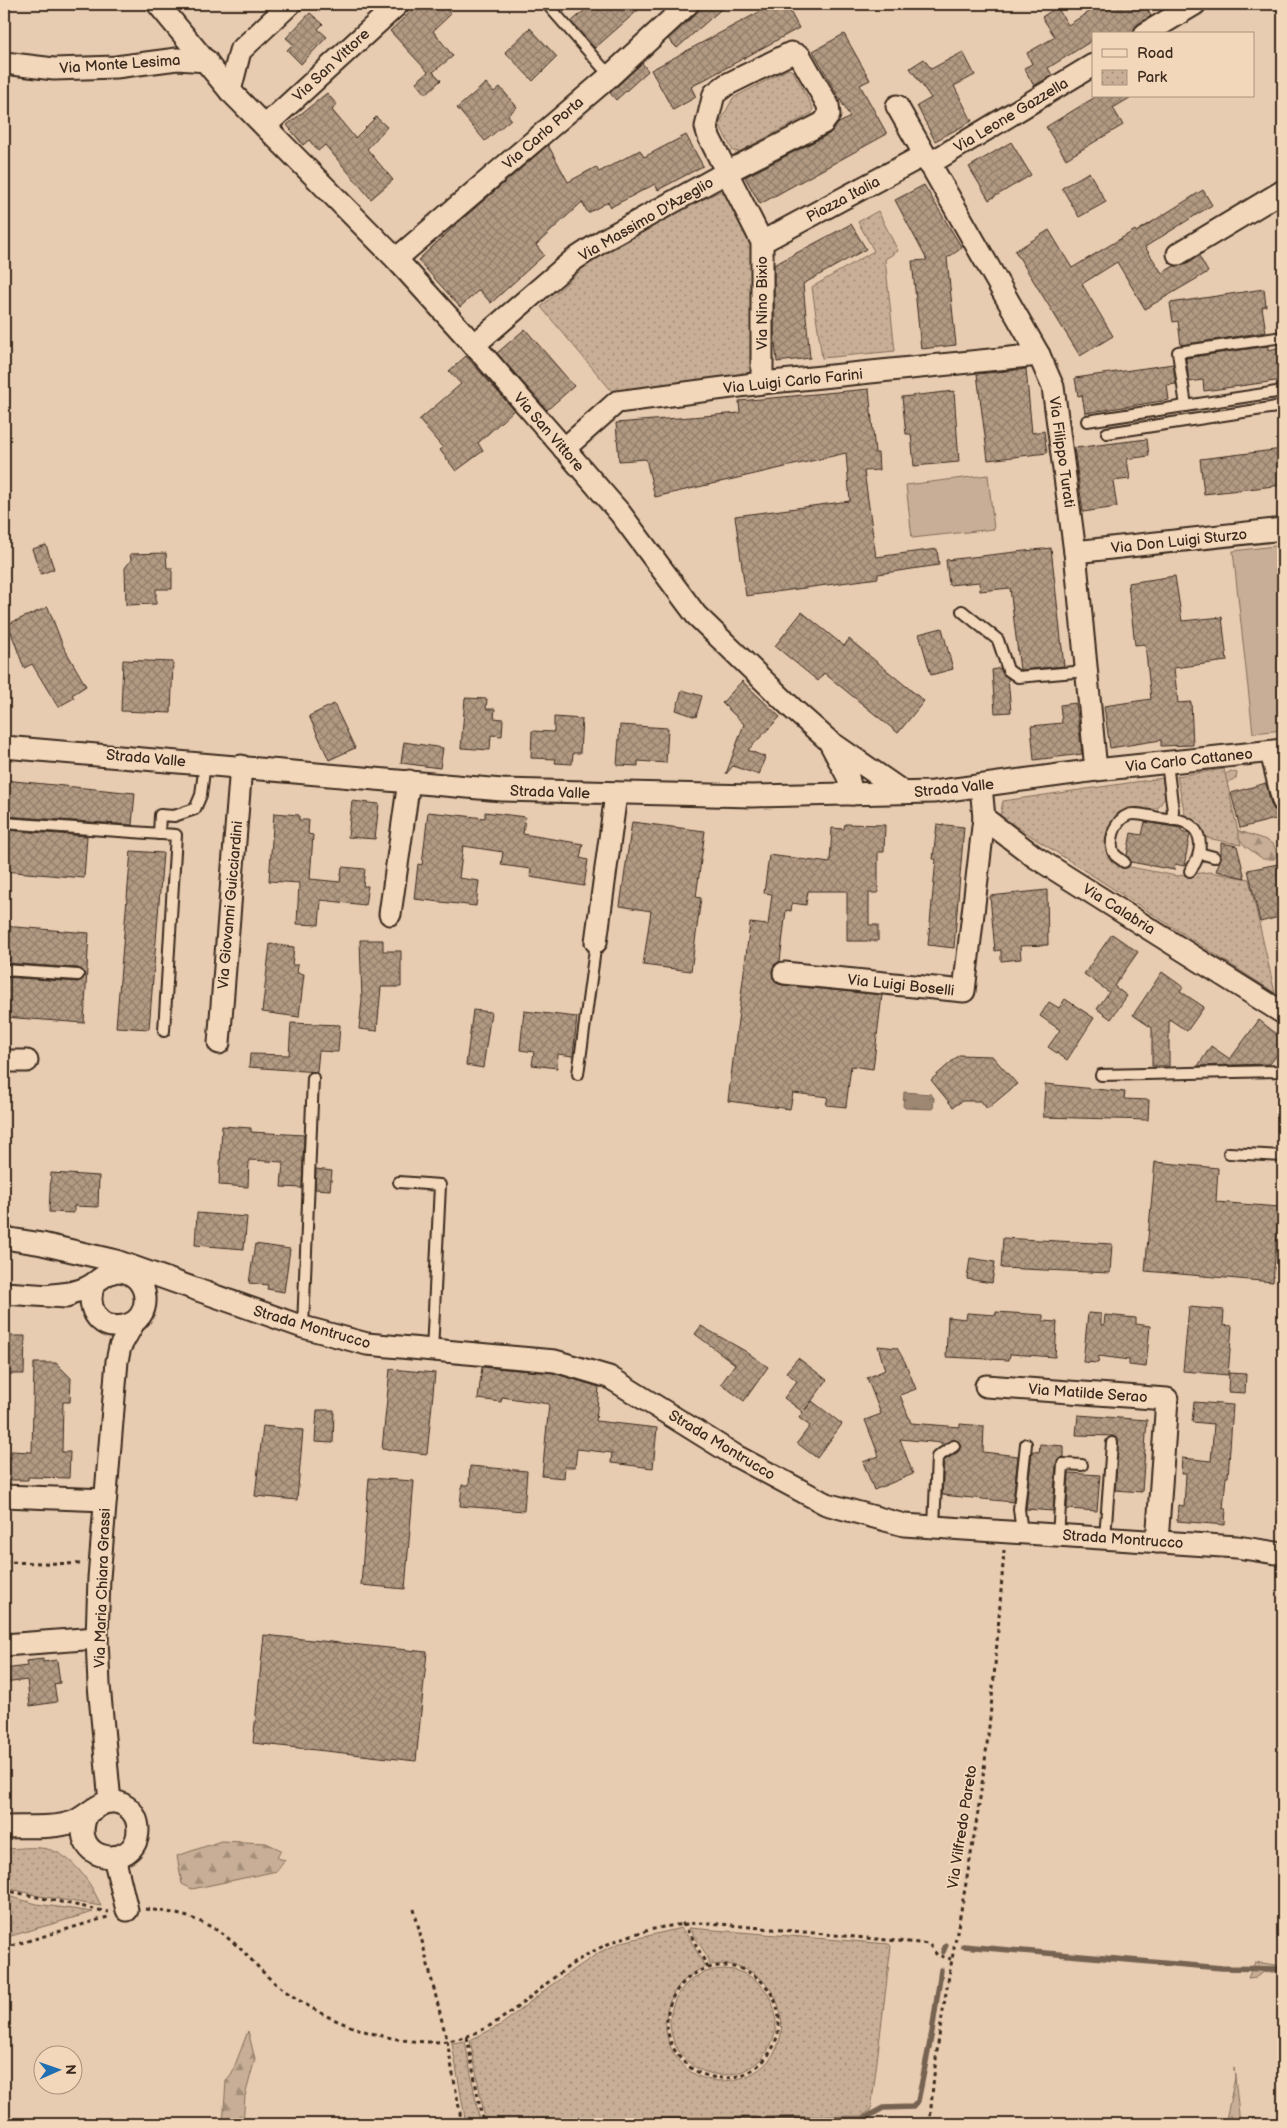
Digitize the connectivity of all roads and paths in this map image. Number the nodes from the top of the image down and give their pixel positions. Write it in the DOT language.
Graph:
graph roads {
  1 [pos="158,4"];
  2 [pos="290,4"];
  3 [pos="398,4"];
  4 [pos="547,4"];
  5 [pos="688,4"];
  6 [pos="1195,4"];
  7 [pos="1149,32"];
  8 [pos="207,61"];
  9 [pos="4,63"];
  10 [pos="1092,66"];
  11 [pos="610,76"];
  12 [pos="230,91"];
  13 [pos="897,106"];
  14 [pos="264,126"];
  15 [pos="927,160"];
  16 [pos="727,172"];
  17 [pos="1283,191"];
  18 [pos="762,242"];
  19 [pos="1178,254"];
  20 [pos="396,259"];
  21 [pos="1283,337"];
  22 [pos="474,345"];
  23 [pos="1039,355"];
  24 [pos="762,383"];
  25 [pos="1283,391"];
  26 [pos="1186,406"];
  27 [pos="1283,406"];
  28 [pos="1087,421"];
  29 [pos="1107,433"];
  30 [pos="564,449"];
  31 [pos="1283,529"];
  32 [pos="1075,552"];
  33 [pos="962,611"];
  34 [pos="1086,671"];
  35 [pos="829,741"];
  36 [pos="4,747"];
  37 [pos="1277,751"];
  38 [pos="205,763"];
  39 [pos="1167,763"];
  40 [pos="241,766"];
  41 [pos="1096,770"];
  42 [pos="408,781"];
  43 [pos="981,786"];
  44 [pos="903,792"];
  45 [pos="616,794"];
  46 [pos="852,794"];
  47 [pos="1283,801"];
  48 [pos="984,818"];
  49 [pos="1172,820"];
  50 [pos="4,823"];
  51 [pos="159,834"];
  52 [pos="1199,854"];
  53 [pos="1214,857"];
  54 [pos="1124,862"];
  55 [pos="1190,871"];
  56 [pos="390,914"];
  57 [pos="596,942"];
  58 [pos="4,970"];
  59 [pos="784,973"];
  60 [pos="78,975"];
  61 [pos="1283,1014"];
  62 [pos="164,1031"];
  63 [pos="219,1043"];
  64 [pos="4,1060"];
  65 [pos="27,1061"];
  66 [pos="1283,1071"];
  67 [pos="578,1074"];
  68 [pos="1101,1075"];
  69 [pos="313,1078"];
  70 [pos="1229,1153"];
  71 [pos="1283,1156"];
  72 [pos="399,1182"];
  73 [pos="4,1238"];
  74 [pos="138,1269"];
  75 [pos="106,1272"];
  76 [pos="173,1282"];
  77 [pos="4,1293"];
  78 [pos="52,1295"];
  79 [pos="147,1296"];
  80 [pos="97,1316"];
  81 [pos="134,1322"];
  82 [pos="303,1327"];
  83 [pos="432,1352"];
  84 [pos="115,1375"];
  85 [pos="986,1386"];
  86 [pos="1112,1443"];
  87 [pos="1026,1444"];
  88 [pos="954,1446"];
  89 [pos="1082,1465"];
  90 [pos="4,1496"];
  91 [pos="105,1500"];
  92 [pos="934,1527"];
  93 [pos="1013,1533"];
  94 [pos="1058,1535"];
  95 [pos="1105,1538"];
  96 [pos="1156,1542"];
  97 [pos="1283,1554"];
  98 [pos="4,1562"];
  99 [pos="100,1565"];
  100 [pos="97,1638"];
  101 [pos="4,1645"];
  102 [pos="110,1802"];
  103 [pos="88,1814"];
  104 [pos="47,1826"];
  105 [pos="4,1827"];
  106 [pos="87,1844"];
  107 [pos="114,1857"];
  108 [pos="4,1890"];
  109 [pos="127,1910"];
  110 [pos="414,1910"];
  111 [pos="682,1923"];
  112 [pos="4,1948"];
  113 [pos="951,1959"];
  114 [pos="708,1968"];
  115 [pos="467,2037"];
  116 [pos="447,2041"];
  117 [pos="462,2124"];
  118 [pos="483,2124"];
  119 [pos="930,2124"];
  1 -- 8 [label="street, Via San Vittore"];
  2 -- 12 [label="street"];
  3 -- 14 [label="street, Via San Vittore"];
  4 -- 11 [label="lane"];
  5 -- 11 [label="street, Via Carlo Porta"];
  6 -- 7 [label="street"];
  8 -- 9 [label="street, Via Monte Lesima"];
  8 -- 12 [label="street, Via San Vittore"];
  10 -- 15 [label="street, Via Leone Gazzella"];
  11 -- 20 [label="street, Via Carlo Porta"];
  12 -- 14 [label="street, Via San Vittore"];
  13 -- 15 [label="street, Via Filippo Turati"];
  14 -- 20 [label="street, Via San Vittore"];
  15 -- 18 [label="street, Piazza Italia"];
  15 -- 23 [label="street, Via Filippo Turati"];
  16 -- 16 [label="street, Via Nino Bixio"];
  16 -- 18 [label="street, Via Nino Bixio"];
  16 -- 22 [label="street, Via Massimo D'Azeglio"];
  17 -- 19 [label="street"];
  18 -- 24 [label="street, Via Nino Bixio"];
  20 -- 22 [label="street, Via San Vittore"];
  21 -- 26 [label="lane"];
  22 -- 30 [label="street, Via San Vittore"];
  23 -- 24 [label="street, Via Luigi Carlo Farini"];
  23 -- 32 [label="street, Via Filippo Turati"];
  24 -- 30 [label="street, Via Luigi Carlo Farini"];
  25 -- 26 [label="lane"];
  26 -- 28 [label="lane"];
  27 -- 29 [label="lane"];
  30 -- 35 [label="street, Via San Vittore"];
  31 -- 32 [label="street, Via Don Luigi Sturzo"];
  32 -- 34 [label="street, Via Filippo Turati"];
  33 -- 34 [label="lane"];
  34 -- 41 [label="street, Via Filippo Turati"];
  35 -- 44 [label="street, Via San Vittore"];
  35 -- 46 [label="street, Via San Vittore"];
  36 -- 38 [label="street, Strada Valle"];
  37 -- 39 [label="street, Via Carlo Cattaneo"];
  37 -- 47 [label="street"];
  38 -- 40 [label="street, Strada Valle"];
  38 -- 51 [label="lane"];
  39 -- 41 [label="street, Via Carlo Cattaneo"];
  39 -- 49 [label="lane"];
  40 -- 42 [label="street, Strada Valle"];
  40 -- 63 [label="street, Via Giovanni Guicciardini"];
  41 -- 43 [label="street, Strada Valle"];
  42 -- 45 [label="street, Strada Valle"];
  42 -- 56 [label="street"];
  43 -- 44 [label="street, Strada Valle"];
  43 -- 48 [label="street"];
  44 -- 46 [label="street, Strada Valle"];
  45 -- 46 [label="street, Strada Valle"];
  45 -- 57 [label="street"];
  48 -- 59 [label="street, Via Luigi Boselli"];
  48 -- 61 [label="street, Via Calabria"];
  49 -- 52 [label="lane"];
  49 -- 54 [label="lane"];
  50 -- 51 [label="lane"];
  51 -- 62 [label="lane"];
  52 -- 53 [label="lane"];
  52 -- 55 [label="lane"];
  57 -- 67 [label="lane"];
  58 -- 60 [label="lane"];
  64 -- 65 [label="street"];
  66 -- 68 [label="lane"];
  69 -- 82 [label="lane"];
  70 -- 71 [label="lane"];
  72 -- 83 [label="lane"];
  73 -- 75 [label="street, Strada Montrucco"];
  74 -- 75 [label="street, Strada Montrucco"];
  74 -- 76 [label="street, Strada Montrucco"];
  74 -- 79 [label="street"];
  75 -- 78 [label="street"];
  75 -- 79 [label="street, Strada Montrucco"];
  75 -- 80 [label="street"];
  76 -- 79 [label="street"];
  76 -- 82 [label="street, Strada Montrucco"];
  77 -- 78 [label="street"];
  78 -- 80 [label="street"];
  79 -- 81 [label="street"];
  80 -- 81 [label="street"];
  80 -- 84 [label="street, Via Maria Chiara Grassi"];
  81 -- 84 [label="street, Via Maria Chiara Grassi"];
  82 -- 83 [label="street, Strada Montrucco"];
  83 -- 92 [label="street, Strada Montrucco"];
  84 -- 91 [label="street, Via Maria Chiara Grassi"];
  85 -- 96 [label="street, Via Matilde Serao"];
  86 -- 95 [label="lane"];
  87 -- 93 [label="lane"];
  88 -- 92 [label="lane"];
  89 -- 94 [label="lane"];
  90 -- 91 [label="street"];
  91 -- 99 [label="street, Via Maria Chiara Grassi"];
  92 -- 93 [label="street, Strada Montrucco"];
  93 -- 94 [label="street, Strada Montrucco"];
  93 -- 113 [label="path, Via Vilfredo Pareto"];
  94 -- 95 [label="street, Strada Montrucco"];
  95 -- 96 [label="street, Strada Montrucco"];
  96 -- 97 [label="street, Strada Montrucco"];
  98 -- 99 [label="path"];
  99 -- 100 [label="street, Via Maria Chiara Grassi"];
  100 -- 101 [label="street"];
  100 -- 102 [label="street, Via Maria Chiara Grassi"];
  102 -- 103 [label="street"];
  102 -- 107 [label="street"];
  103 -- 104 [label="street"];
  103 -- 106 [label="street"];
  104 -- 105 [label="street"];
  104 -- 106 [label="street"];
  106 -- 107 [label="street"];
  107 -- 109 [label="street"];
  108 -- 112 [label="path"];
  109 -- 116 [label="path"];
  110 -- 116 [label="path"];
  111 -- 113 [label="path"];
  111 -- 114 [label="path"];
  111 -- 115 [label="path"];
  113 -- 119 [label="path, Via Vilfredo Pareto"];
  114 -- 114 [label="path"];
  115 -- 116 [label="path"];
  115 -- 118 [label="path"];
  116 -- 117 [label="path"];
}
